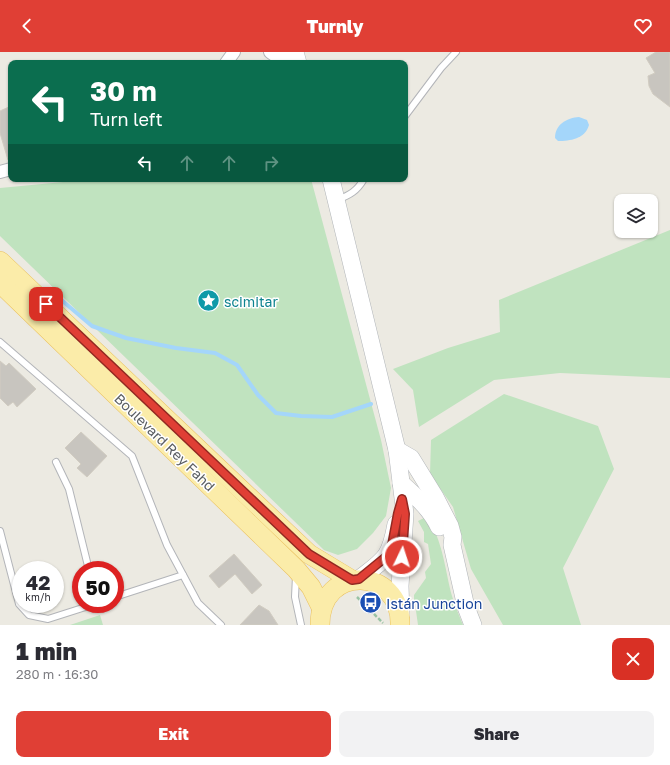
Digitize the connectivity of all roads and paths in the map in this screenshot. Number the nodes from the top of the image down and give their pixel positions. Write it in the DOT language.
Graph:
graph roads {
  1 [pos="270,52"];
  2 [pos="456,52"];
  3 [pos="297,56"];
  4 [pos="408,112"];
  5 [pos="332,182"];
  6 [pos="362,182"];
  7 [pos="337,200"];
  8 [pos="0,261"];
  9 [pos="0,283"];
  10 [pos="0,342"];
  11 [pos="397,450"];
  12 [pos="56,462"];
  13 [pos="429,487"];
  14 [pos="403,499"];
  15 [pos="427,507"];
  16 [pos="0,531"];
  17 [pos="452,545"];
  18 [pos="87,561"];
  19 [pos="296,569"];
  20 [pos="183,575"];
  21 [pos="356,580"];
  22 [pos="124,594"];
  23 [pos="72,611"];
  24 [pos="321,616"];
  25 [pos="400,621"];
  26 [pos="221,625"];
  27 [pos="301,625"];
  28 [pos="473,625"];
  1 -- 3 [label="street"];
  2 -- 4 [label="lane"];
  5 -- 7 [label="main road"];
  6 -- 7 [label="lane"];
  7 -- 11 [label="main road"];
  8 -- 21 [label="main road, Boulevard Rey Fahd"];
  9 -- 19 [label="main road, Boulevard Rey Fahd"];
  10 -- 20 [label="lane"];
  11 -- 13 [label="main road"];
  11 -- 14 [label="main road"];
  12 -- 18 [label="lane"];
  13 -- 14 [label="main road"];
  13 -- 17 [label="main road"];
  14 -- 15 [label="main road"];
  14 -- 15 [label="main road"];
  14 -- 21 [label="main road"];
  14 -- 25 [label="main road"];
  15 -- 17 [label="main road"];
  16 -- 23 [label="lane"];
  17 -- 28 [label="main road"];
  19 -- 24 [label="main road, Boulevard Rey Fahd"];
  19 -- 27 [label="lane"];
  20 -- 22 [label="lane"];
  20 -- 26 [label="lane"];
  21 -- 24 [label="main road"];
  21 -- 25 [label="main road, Boulevard Rey Fahd"];
}
